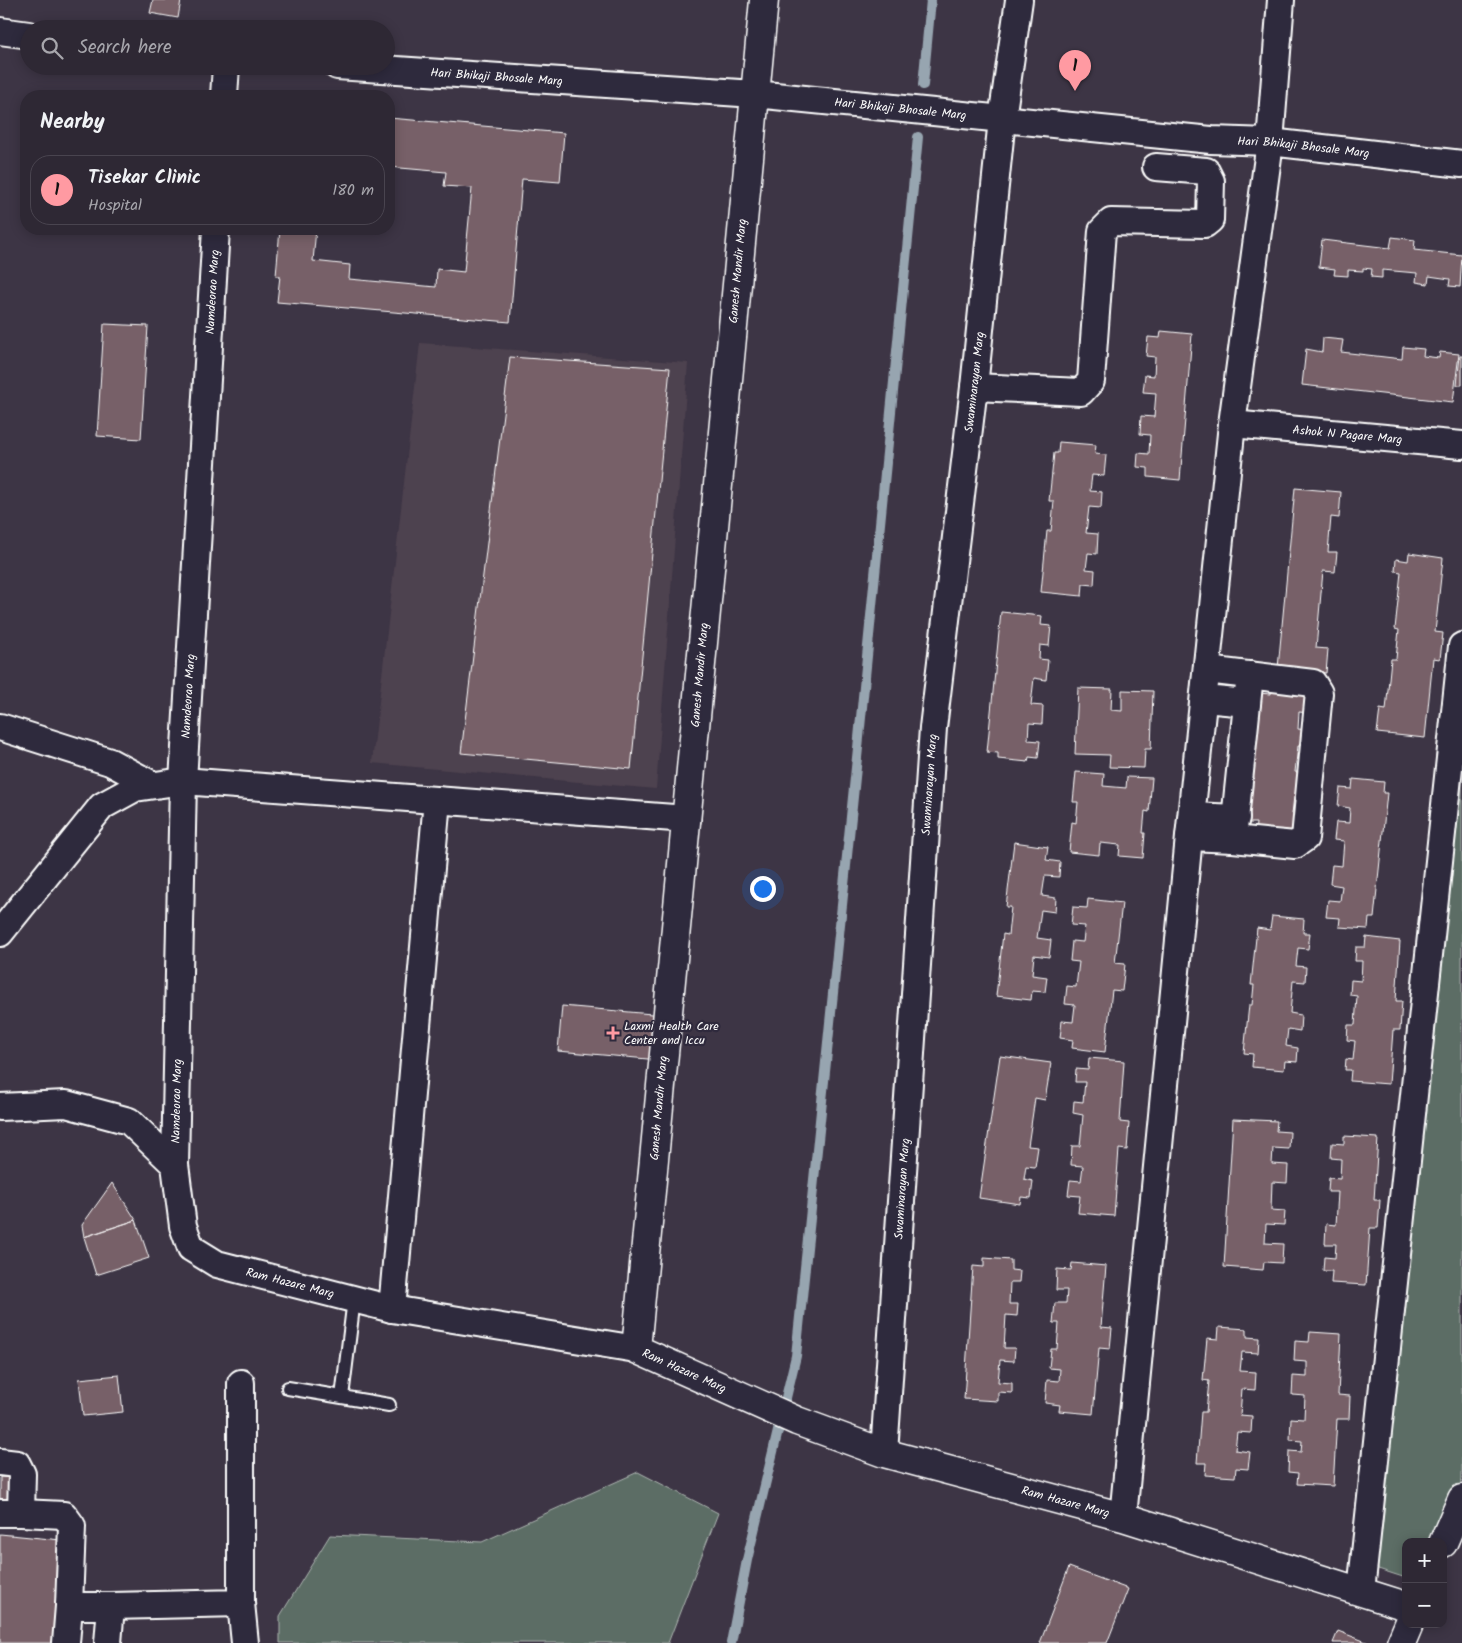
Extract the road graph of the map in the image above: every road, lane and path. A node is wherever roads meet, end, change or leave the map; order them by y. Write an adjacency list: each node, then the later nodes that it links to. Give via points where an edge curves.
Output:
1 (764, 0): 9 (street, Ganesh Mandir Marg)
2 (1019, 0): 10 (street, Swaminarayan Marg)
3 (1281, 0): 12 (street)
4 (0, 31): 5 (street)
5 (20, 34)
6 (395, 70): 9 (street, Hari Bhikaji Bhosale Marg)
7 (225, 75): 8 (street)
8 (224, 90)
9 (755, 94): 10 (street, Hari Bhikaji Bhosale Marg); 30 (street, Ganesh Mandir Marg)
10 (1002, 119): 11 (street, Hari Bhikaji Bhosale Marg); 17 (street, Swaminarayan Marg)
11 (1190, 138): 12 (street, Hari Bhikaji Bhosale Marg); 15 (street)
12 (1270, 142): 13 (street, Hari Bhikaji Bhosale Marg); 18 (street)
13 (1462, 164)
14 (1156, 168): 15 (street)
15 (1188, 170): 17 (street, via 1206,171 1211,181 1210,220 1205,224 1111,222 1102,231 1090,380 1080,392)
16 (216, 235): 27 (street, Namdeorao Marg)
17 (974, 387): 43 (street, Swaminarayan Marg, via 933,728)
18 (1232, 424): 19 (street, Ashok N Pagare Marg); 21 (street)
19 (1462, 445)
20 (1462, 646): 24 (street)
21 (1207, 670): 22 (street); 23 (street)
22 (1250, 675): 25 (street); 32 (street, via 1313,683 1319,693 1305,838 1294,845)
23 (1204, 699): 25 (street); 31 (street)
24 (1460, 702): 50 (street)
25 (1247, 703): 32 (street)
26 (0, 727): 28 (street, via 110,762)
27 (183, 781): 28 (street); 29 (street); 35 (street, Namdeorao Marg)
28 (153, 786): 33 (street, via 135,788 102,806)
29 (437, 800): 30 (street); 37 (street)
30 (686, 819): 38 (street, Ganesh Mandir Marg)
31 (1191, 826): 32 (street); 47 (street)
32 (1234, 829)
33 (0, 933)
34 (0, 1107): 35 (street, via 66,1104 129,1121)
35 (175, 1165): 36 (street, Ram Hazare Marg, via 183,1226 191,1248 217,1264)
36 (354, 1299): 37 (street, Ram Hazare Marg); 41 (lane)
37 (392, 1309): 38 (street, Ram Hazare Marg)
38 (636, 1349): 43 (street, Ram Hazare Marg, via 797,1421)
39 (242, 1384): 51 (street)
40 (288, 1388): 41 (lane)
41 (342, 1397): 42 (lane)
42 (389, 1404)
43 (884, 1453): 47 (street, Ram Hazare Marg)
44 (0, 1462): 46 (street, via 17,1464 22,1474)
45 (1462, 1498): 49 (street)
46 (7, 1516): 48 (street); 53 (street, via 64,1515 72,1526)
47 (1123, 1517): 50 (street, Ram Hazare Marg)
48 (60, 1524)
49 (1445, 1538)
50 (1361, 1591): 52 (street, Ram Hazare Marg)
51 (242, 1603): 54 (street); 58 (street)
52 (1402, 1605)
53 (68, 1606): 54 (street); 56 (street)
54 (111, 1606): 57 (street)
55 (1408, 1628): 59 (street)
56 (66, 1643)
57 (108, 1643)
58 (245, 1643)
59 (1402, 1643)

